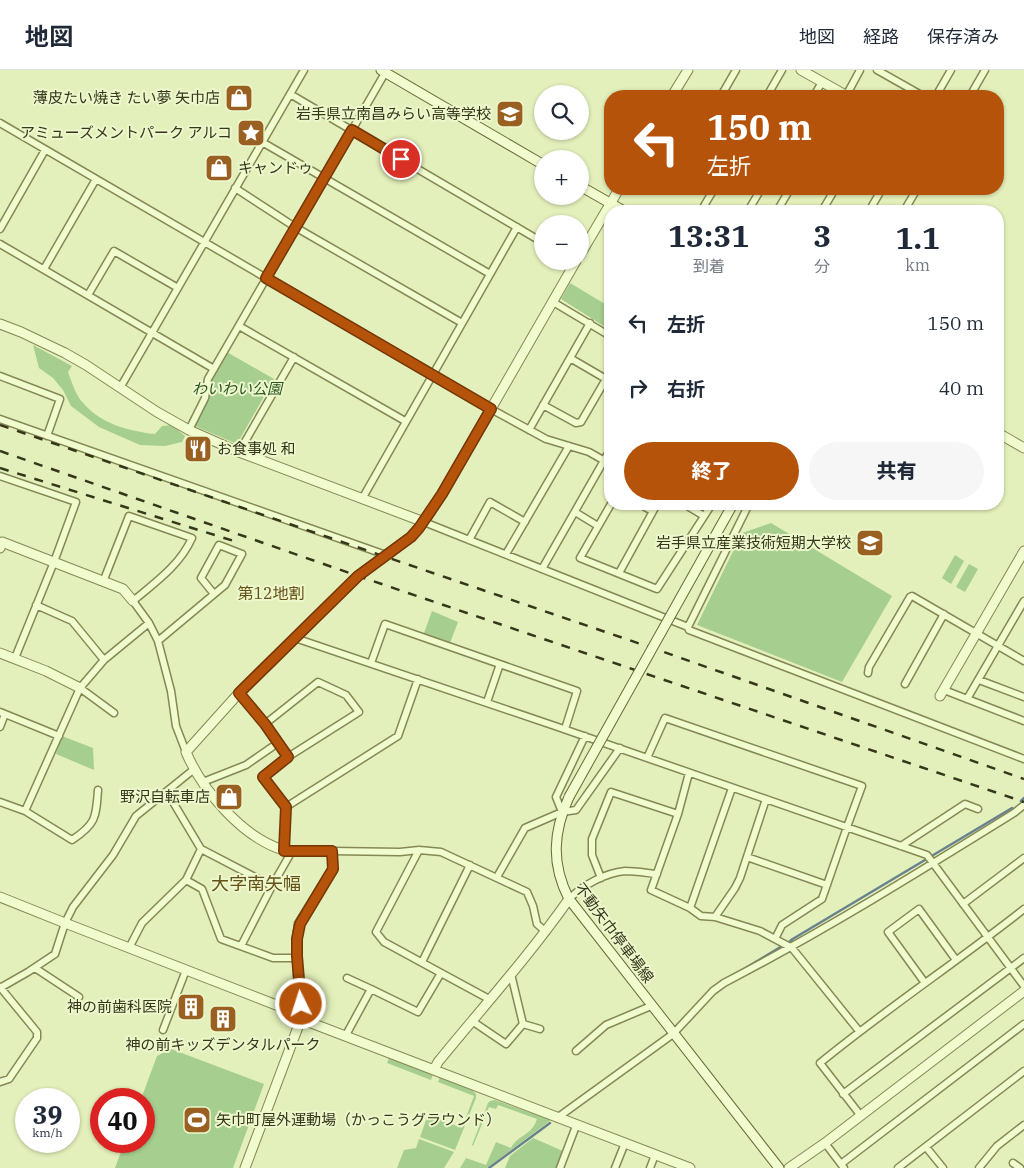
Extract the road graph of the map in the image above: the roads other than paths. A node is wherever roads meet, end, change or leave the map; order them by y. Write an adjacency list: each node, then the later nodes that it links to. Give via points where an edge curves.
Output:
1 (304, 70): 21 (street)
2 (688, 70): 12 (street)
3 (736, 70): 13 (street)
4 (782, 70): 14 (street)
5 (801, 70): 11 (street)
6 (860, 70): 17 (street)
7 (877, 70): 18 (street)
8 (950, 70): 19 (street)
9 (985, 70): 20 (street)
10 (383, 71): 23 (street); 26 (street)
11 (822, 82): 15 (street); 16 (street)
12 (676, 90)
13 (724, 90)
14 (770, 90)
15 (817, 90)
16 (836, 90)
17 (849, 90)
18 (912, 90)
19 (939, 90)
20 (973, 90)
21 (290, 94): 23 (street); 24 (street)
22 (1, 126): 25 (street)
23 (352, 130): 27 (street); 36 (street)
24 (262, 142): 27 (street); 29 (street)
25 (45, 150): 28 (street); 37 (street)
26 (534, 159)
27 (324, 178): 35 (street); 44 (street)
28 (96, 179): 40 (street); 42 (street)
29 (235, 188): 35 (street); 40 (street)
30 (589, 191): 32 (street)
31 (615, 195): 32 (street)
32 (610, 203): 33 (street)
33 (614, 205)
34 (604, 213): 39 (street)
35 (295, 226): 45 (street); 49 (street)
36 (517, 227): 38 (street); 44 (street)
37 (0, 229)
38 (534, 237)
39 (589, 239)
40 (204, 242): 45 (street); 46 (street)
41 (0, 244): 42 (street)
42 (44, 269): 47 (street)
43 (571, 270): 48 (street)
44 (490, 274): 49 (street)
45 (266, 278): 52 (street); 58 (street)
46 (178, 288): 47 (street, via 114,251); 53 (street)
47 (88, 295): 53 (street)
48 (553, 302): 50 (street); 64 (street)
49 (462, 323): 58 (street)
50 (590, 323): 54 (street); 56 (street)
51 (0, 324): 62 (street, via 65,353)
52 (239, 326): 55 (street); 57 (street)
53 (152, 332): 57 (street); 62 (street)
54 (604, 332)
55 (294, 357): 66 (street); 73 (street)
56 (570, 358): 60 (street); 63 (street)
57 (214, 369): 67 (street, via 208,379 205,398)
58 (432, 374): 64 (street); 66 (street)
59 (0, 376): 69 (street, via 60,399)
60 (604, 378)
61 (604, 383): 63 (street, via 581,422 576,423)
62 (120, 388): 67 (street)
63 (543, 405): 68 (street)
64 (491, 409): 68 (street); 86 (street)
65 (0, 419): 69 (street)
66 (405, 421): 77 (street)
67 (189, 430): 73 (street)
68 (529, 430): 71 (street, via 554,443)
69 (47, 436): 92 (street)
70 (1004, 436): 72 (street)
71 (569, 446): 74 (street); 87 (street)
72 (1024, 448)
73 (239, 452): 77 (street)
74 (604, 460)
75 (604, 467): 84 (street)
76 (0, 476): 94 (street, via 76,502)
77 (362, 499): 86 (street)
78 (607, 510): 88 (street)
79 (694, 510): 85 (street)
80 (708, 510): 85 (street)
81 (730, 510): 152 (street, 不動矢巾停車場線, bridge)
82 (747, 510): 105 (street)
83 (652, 511): 96 (street)
84 (574, 512): 88 (street); 95 (street)
85 (704, 516): 96 (street, via 658,589)
86 (424, 522): 89 (street); 92 (street, via 411,537)
87 (525, 522): 89 (street, via 490,502); 93 (street)
88 (598, 526): 96 (street, via 580,558)
89 (469, 540): 93 (street)
90 (1, 544): 94 (street)
91 (1024, 551): 106 (street)
92 (386, 554): 107 (street, via 358,576)
93 (506, 554): 95 (street)
94 (54, 562): 97 (street); 101 (street)
95 (542, 569): 105 (street)
96 (619, 573)
97 (103, 582): 99 (street, via 123,589); 99 (street, via 130,516 192,538 186,552 165,575)
98 (214, 594): 98 (street, via 225,585 242,554 220,545 201,578); 108 (street)
99 (133, 601): 104 (street)
100 (1024, 601): 102 (street)
101 (36, 605): 111 (street); 112 (street, via 72,621)
102 (1022, 610): 109 (street)
103 (944, 614): 106 (street); 116 (street, via 910,597); 119 (street)
104 (149, 623): 108 (street); 112 (street)
105 (688, 628): 139 (street)
106 (976, 633): 109 (street); 122 (street)
107 (295, 638): 114 (street); 121 (street)
108 (158, 641): 136 (street, via 172,691 176,726)
109 (998, 646): 113 (street); 118 (street)
110 (0, 653): 111 (street)
111 (15, 658): 120 (street)
112 (104, 660): 120 (street)
113 (1024, 661)
114 (371, 663): 115 (street, via 385,624); 117 (street)
115 (500, 664): 125 (street); 131 (street, via 577,691)
116 (868, 673)
117 (418, 679): 125 (street); 149 (street, via 398,736)
118 (979, 680): 123 (street); 124 (street)
119 (905, 684)
120 (80, 688): 127 (street); 132 (street)
121 (239, 693): 129 (street); 136 (street)
122 (942, 693): 124 (street)
123 (1024, 697)
124 (967, 699): 128 (street)
125 (487, 702): 131 (street)
126 (3, 713): 130 (street); 132 (street)
127 (114, 713)
128 (1024, 721)
129 (265, 724): 137 (street); 137 (street, via 318,682 346,695 359,712)
130 (0, 727)
131 (565, 729): 133 (street)
132 (59, 736): 151 (street)
133 (585, 736): 135 (street); 152 (street, via 556,797)
134 (272, 747): 142 (street, via 246,764)
135 (620, 748): 138 (street); 152 (street, via 576,810)
136 (186, 752): 140 (street)
137 (288, 757): 149 (street, via 263,777)
138 (647, 758): 141 (street); 154 (street, via 666,718 862,786)
139 (1024, 759)
140 (193, 770): 142 (street); 145 (street)
141 (689, 773): 143 (street); 153 (street)
142 (203, 782): 158 (street, via 232,818 254,836)
143 (732, 788): 146 (street); 173 (street)
144 (98, 790): 151 (street, via 95,817 87,830 72,840)
145 (167, 792): 156 (street); 176 (street, via 136,816 113,855 73,907)
146 (766, 799): 154 (street); 160 (street)
147 (0, 802): 151 (street)
148 (1024, 805): 162 (street)
149 (286, 807): 158 (street)
150 (978, 809): 155 (street, via 965,804)
151 (25, 811)
152 (562, 812): 165 (street, via 525,828); 171 (street, 不動矢巾停車場線, via 556,867)
153 (678, 814): 164 (street); 166 (street, via 611,792 592,839 592,855)
154 (847, 827): 155 (street); 168 (street)
155 (901, 846): 162 (street)
156 (201, 849): 167 (street); 169 (street)
157 (419, 850): 159 (street); 163 (street, via 441,852); 186 (street, via 376,932 384,942)
158 (288, 851): 159 (street); 169 (street)
159 (332, 851): 183 (street, via 333,869 300,924)
160 (747, 858): 168 (street); 175 (street, via 735,888)
161 (1024, 858): 172 (street)
162 (931, 859): 172 (street); 180 (street)
163 (470, 865): 165 (street); 186 (street)
164 (657, 874): 166 (street, via 625,871); 173 (street, via 652,890)
165 (497, 877): 177 (street, via 527,892 537,924)
166 (602, 878): 171 (street)
167 (186, 880): 181 (street, via 202,889 221,939); 182 (street, via 142,923)
168 (827, 885): 179 (street, via 822,899 782,925)
169 (272, 886): 181 (street)
170 (0, 897): 176 (street)
171 (569, 899): 177 (street); 200 (street, 不動矢巾停車場線)
172 (963, 904): 178 (street)
173 (690, 908): 175 (street, via 701,916)
174 (1024, 909): 178 (street)
175 (715, 917): 179 (street)
176 (65, 924): 182 (street); 187 (street, via 55,954)
177 (546, 932): 191 (street)
178 (988, 937): 185 (street); 188 (street)
179 (775, 939): 180 (street)
180 (787, 945): 207 (street); 208 (street, via 713,991)
181 (241, 946): 183 (street, via 273,958)
182 (130, 948): 189 (street)
183 (297, 958): 201 (street)
184 (1024, 958): 188 (street)
185 (956, 960): 193 (street); 193 (street, via 919,909 888,932)
186 (422, 962): 190 (street)
187 (35, 968): 195 (street); 198 (street)
188 (1010, 969): 194 (street); 214 (street)
189 (186, 970): 201 (street, via 284,1008); 206 (street)
190 (441, 973): 196 (street, via 418,1012); 199 (street)
191 (511, 974): 199 (street); 203 (street)
192 (347, 978): 196 (street)
193 (925, 983): 207 (street)
194 (1024, 986)
195 (0, 988): 213 (street, via 37,1032 37,1038 9,1080)
196 (371, 989): 209 (street)
197 (1024, 991): 215 (street)
198 (79, 997)
199 (489, 999): 202 (street)
200 (651, 1006): 208 (street, 不動矢巾停車場線); 210 (street, via 606,1025)
201 (301, 1019): 209 (street); 225 (street)
202 (472, 1021): 203 (street, via 506,1044); 211 (street)
203 (524, 1024): 205 (street)
204 (1024, 1024): 224 (street)
205 (540, 1029)
206 (163, 1030)
207 (859, 1031): 214 (street, via 820,1062)
208 (673, 1034): 216 (street); 230 (street, 不動矢巾停車場線)
209 (346, 1035): 211 (street)
210 (576, 1051)
211 (434, 1070): 216 (street)
212 (1024, 1071): 221 (street)
213 (0, 1082)
214 (843, 1094): 215 (street)
215 (861, 1116): 220 (street)
216 (557, 1118): 218 (street)
217 (1024, 1125): 234 (street, via 998,1146)
218 (576, 1126): 219 (street); 226 (street)
219 (625, 1143): 222 (street); 227 (street)
220 (825, 1143): 224 (street); 231 (street)
221 (926, 1147): 232 (street); 233 (street)
222 (655, 1155): 228 (street); 229 (street)
223 (1013, 1163): 235 (street)
224 (842, 1166)
225 (245, 1168)
226 (560, 1168)
227 (615, 1168)
228 (650, 1168)
229 (690, 1168)
230 (779, 1168)
231 (789, 1168)
232 (898, 1168)
233 (943, 1168)
234 (979, 1168)
235 (1020, 1168)

